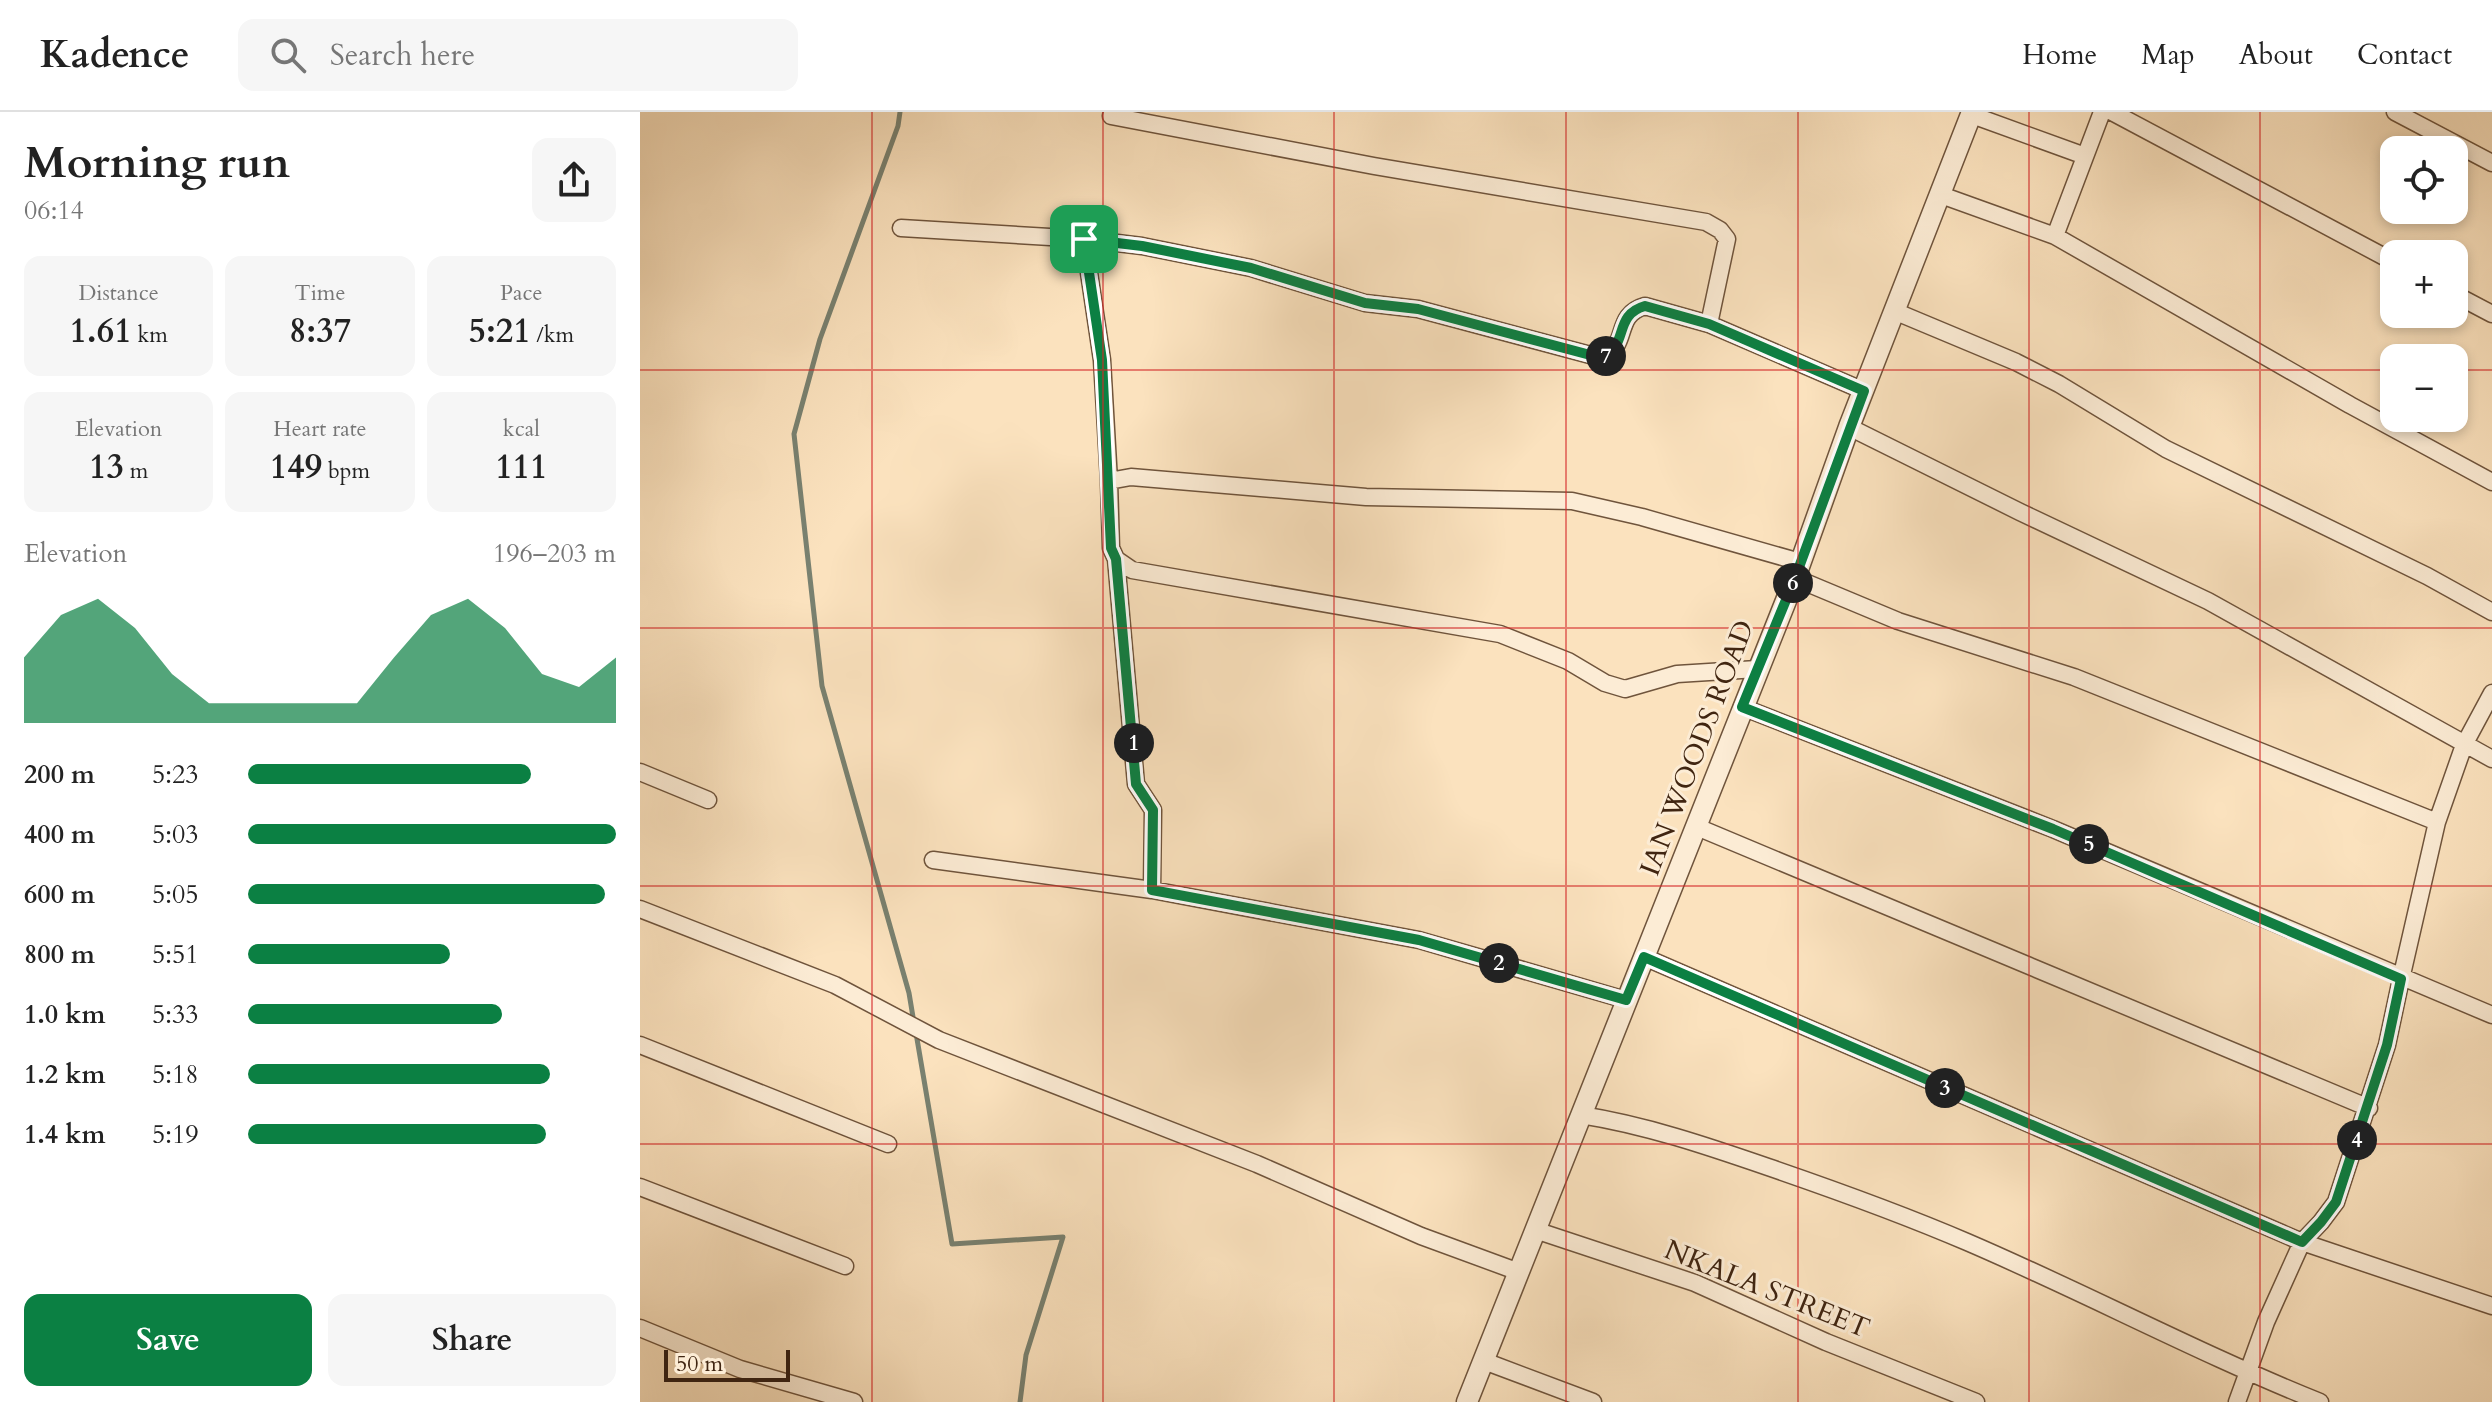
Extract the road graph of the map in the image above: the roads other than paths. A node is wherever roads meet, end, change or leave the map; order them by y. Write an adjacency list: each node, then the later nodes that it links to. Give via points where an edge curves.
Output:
1 (2102, 112): 6 (street)
2 (2112, 112): 12 (street)
3 (2395, 112): 7 (street)
4 (1972, 113): 6 (street); 8 (street, IAN WOODS ROAD)
5 (1111, 116): 16 (street, via 1706,222 1727,239)
6 (2085, 156): 10 (street)
7 (2492, 163)
8 (1941, 195): 10 (street); 14 (street, IAN WOODS ROAD)
9 (901, 228): 11 (street)
10 (2055, 236): 20 (street)
11 (1084, 239): 16 (street, via 1251,268 1365,303 1418,309 1594,356 1603,357 1616,348 1634,309 1645,306); 19 (street, via 1102,360)
12 (2380, 255)
13 (2468, 301): 15 (street)
14 (1894, 311): 17 (street, IAN WOODS ROAD); 23 (street, via 2016,362 2166,449)
15 (2492, 314)
16 (1709, 324): 17 (street)
17 (1864, 391): 18 (street, IAN WOODS ROAD)
18 (1849, 427): 22 (street, IAN WOODS ROAD); 27 (street, via 2208,601)
19 (1109, 481): 21 (street); 22 (street, via 1131,477 1366,497 1572,501 1642,517)
20 (2492, 482)
21 (1116, 559): 24 (street, via 1132,570 1500,634 1625,689 1677,674); 34 (street, via 1136,784 1153,810)
22 (1798, 570): 24 (street, IAN WOODS ROAD); 31 (street, via 1898,621 2115,692)
23 (2492, 612)
24 (1757, 669): 26 (street, IAN WOODS ROAD)
25 (2492, 693): 27 (street)
26 (1742, 707): 32 (street, IAN WOODS ROAD); 37 (street, via 2053,829)
27 (2464, 745): 28 (street); 31 (street)
28 (2492, 759)
29 (640, 772): 30 (street)
30 (708, 800)
31 (2437, 822): 37 (street)
32 (1697, 827): 36 (street, IAN WOODS ROAD); 41 (street)
33 (933, 860): 34 (street)
34 (1152, 890): 38 (street, via 1419,940)
35 (640, 909): 48 (street, via 835,985 939,1040)
36 (1644, 957): 38 (street, IAN WOODS ROAD); 46 (street)
37 (2401, 979): 39 (street); 41 (street)
38 (1626, 1000): 42 (street, IAN WOODS ROAD)
39 (2492, 1015)
40 (640, 1045): 43 (street)
41 (2369, 1108): 46 (street, via 2336,1202)
42 (1581, 1115): 45 (street, IAN WOODS ROAD); 52 (street, via 1657,1131 1825,1186 1966,1241)
43 (888, 1144)
44 (640, 1187): 47 (street)
45 (1535, 1230): 48 (street, IAN WOODS ROAD); 56 (street, NKALA STREET, via 1695,1283)
46 (2302, 1242): 49 (street); 52 (street)
47 (845, 1266)
48 (1519, 1272): 51 (street, IAN WOODS ROAD)
49 (2492, 1306)
50 (640, 1328): 53 (street, via 740,1369)
51 (1484, 1361): 54 (street, IAN WOODS ROAD); 55 (street)
52 (2246, 1372): 57 (street); 58 (street)
53 (854, 1402)
54 (1467, 1402)
55 (1593, 1402)
56 (1976, 1402)
57 (2237, 1402)
58 (2320, 1402)

